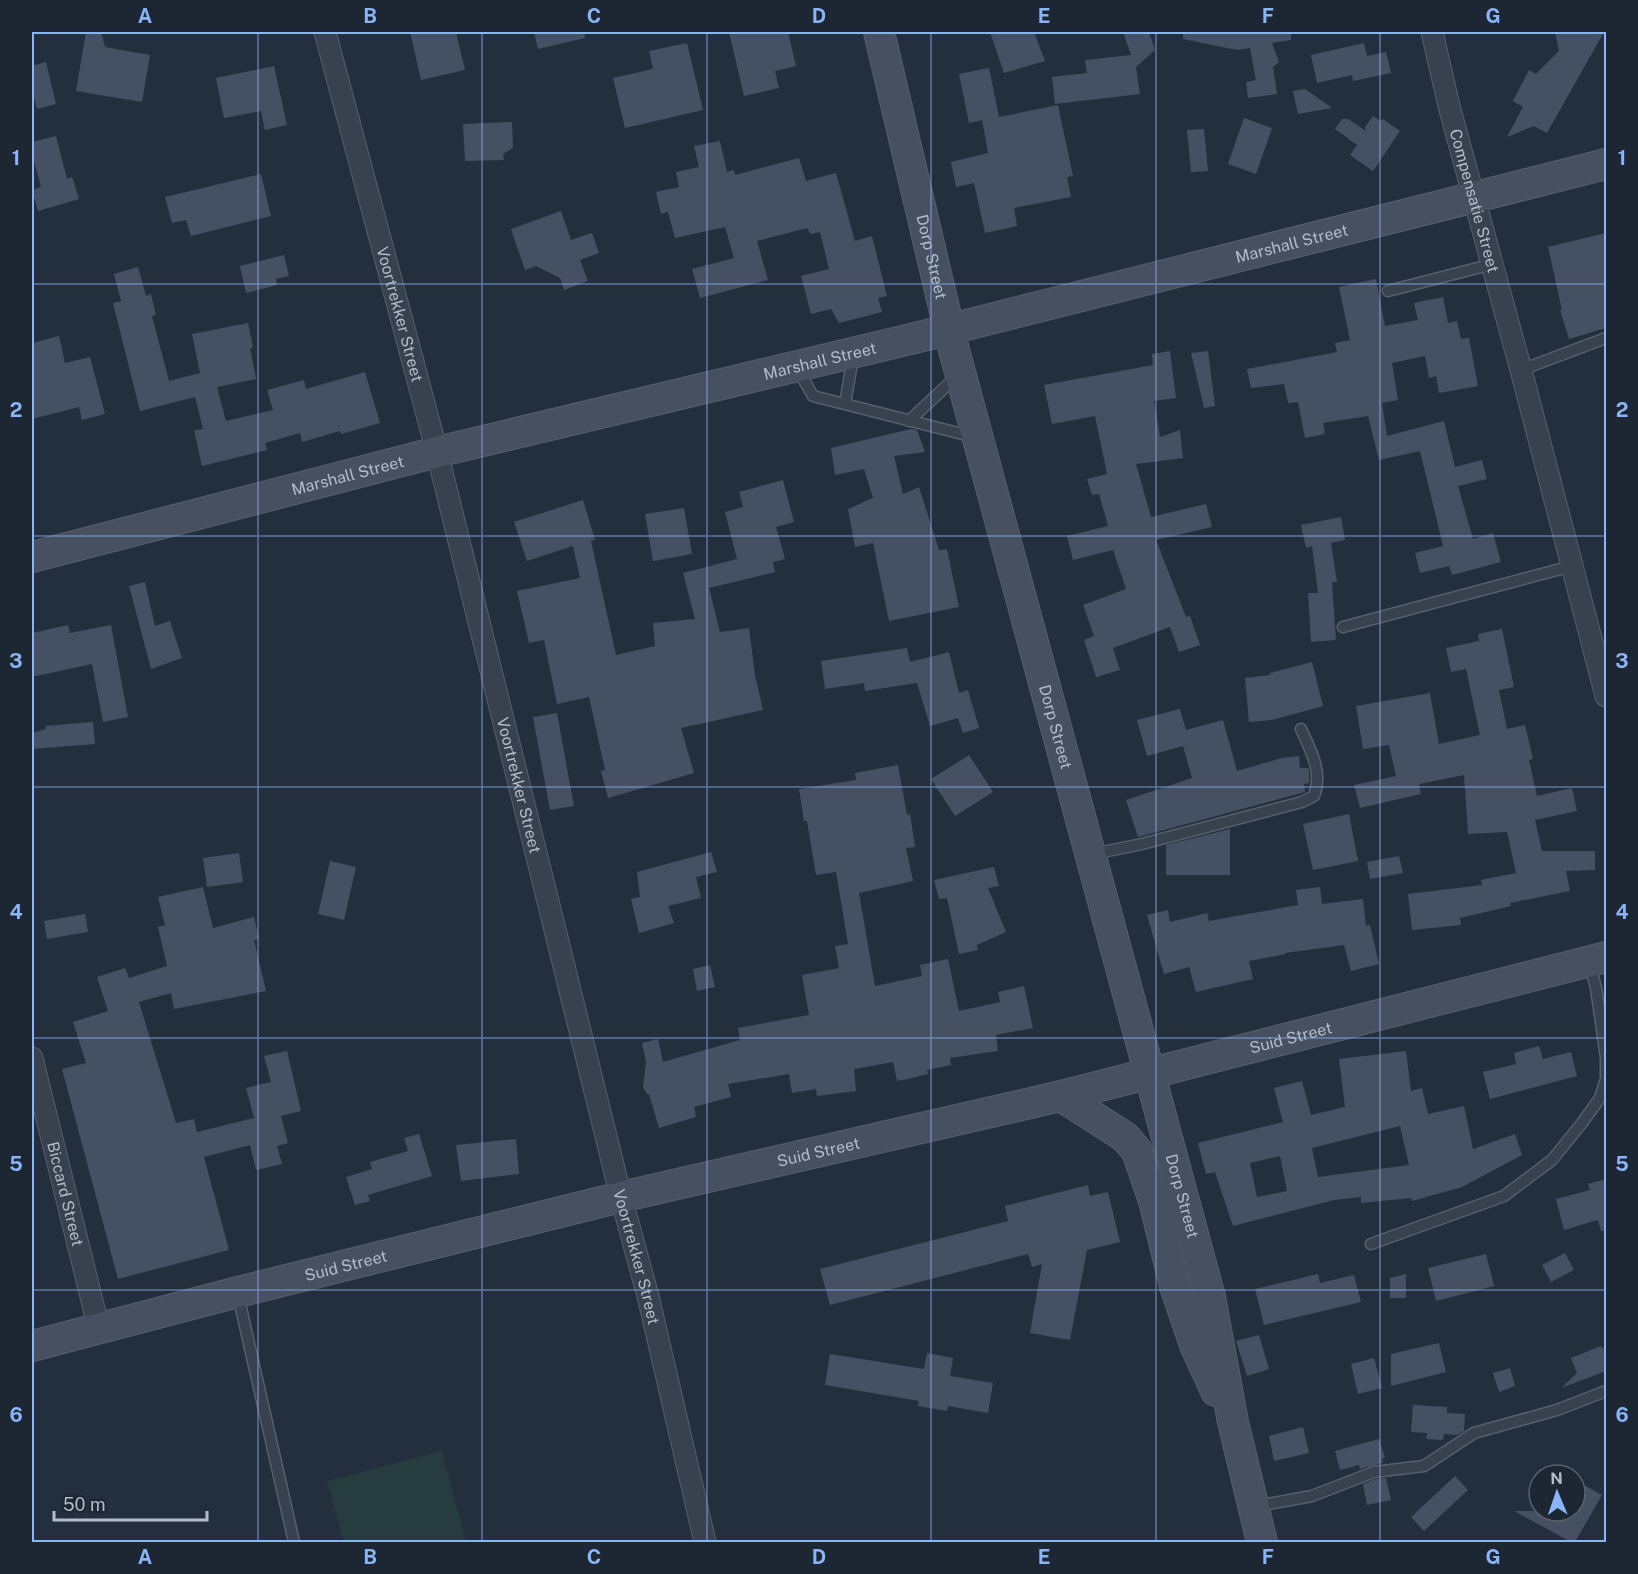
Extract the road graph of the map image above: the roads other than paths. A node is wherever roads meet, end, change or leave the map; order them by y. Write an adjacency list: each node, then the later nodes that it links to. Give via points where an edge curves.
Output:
1 (325, 32): 17 (street, Voortrekker Street)
2 (879, 32): 8 (street, Dorp Street)
3 (1432, 32): 5 (street, Compensatie Street)
4 (1606, 164): 5 (street, Marshall Street)
5 (1474, 198): 6 (street, Compensatie Street); 8 (street, Marshall Street)
6 (1492, 264): 7 (lane); 12 (street, Compensatie Street)
7 (1388, 291)
8 (948, 330): 10 (street, Marshall Street); 13 (street, Dorp Street)
9 (1606, 338): 12 (lane)
10 (854, 353): 11 (street, Marshall Street); 14 (lane)
11 (796, 366): 14 (lane, via 813,396); 17 (street, Marshall Street)
12 (1521, 370): 19 (street, Compensatie Street)
13 (960, 373): 15 (lane); 16 (street, Dorp Street)
14 (845, 404): 15 (lane)
15 (909, 421): 16 (lane)
16 (978, 438): 24 (street, Dorp Street)
17 (437, 452): 18 (street, Marshall Street); 29 (street, Voortrekker Street)
18 (32, 557)
19 (1572, 566): 20 (lane); 21 (street, Compensatie Street)
20 (1343, 627)
21 (1604, 675): 22 (street, Compensatie Street)
22 (1606, 696)
23 (1301, 729): 24 (lane, via 1319,783 1314,796)
24 (1090, 855): 27 (street, Dorp Street)
25 (1598, 959): 27 (street, Suid Street); 30 (lane, via 1596,988 1606,1079 1600,1098 1582,1123 1552,1160 1504,1196)
26 (32, 1058): 32 (street, Biccard Street)
27 (1149, 1072): 28 (street, Suid Street); 35 (street, Dorp Street, via 1210,1297)
28 (1061, 1096): 29 (street, Suid Street); 35 (street, Dorp Street, via 1125,1137 1137,1151 1195,1345)
29 (621, 1197): 31 (street, Suid Street); 38 (street, Voortrekker Street)
30 (1371, 1244)
31 (238, 1292): 32 (street, Suid Street); 37 (lane)
32 (99, 1329): 33 (street, Suid Street)
33 (32, 1346)
34 (1606, 1390): 36 (lane, via 1557,1410 1474,1433 1425,1467 1374,1472 1312,1496)
35 (1233, 1422): 36 (street, Dorp Street)
36 (1253, 1507): 39 (street, Dorp Street)
37 (294, 1542)
38 (705, 1542)
39 (1262, 1542)

